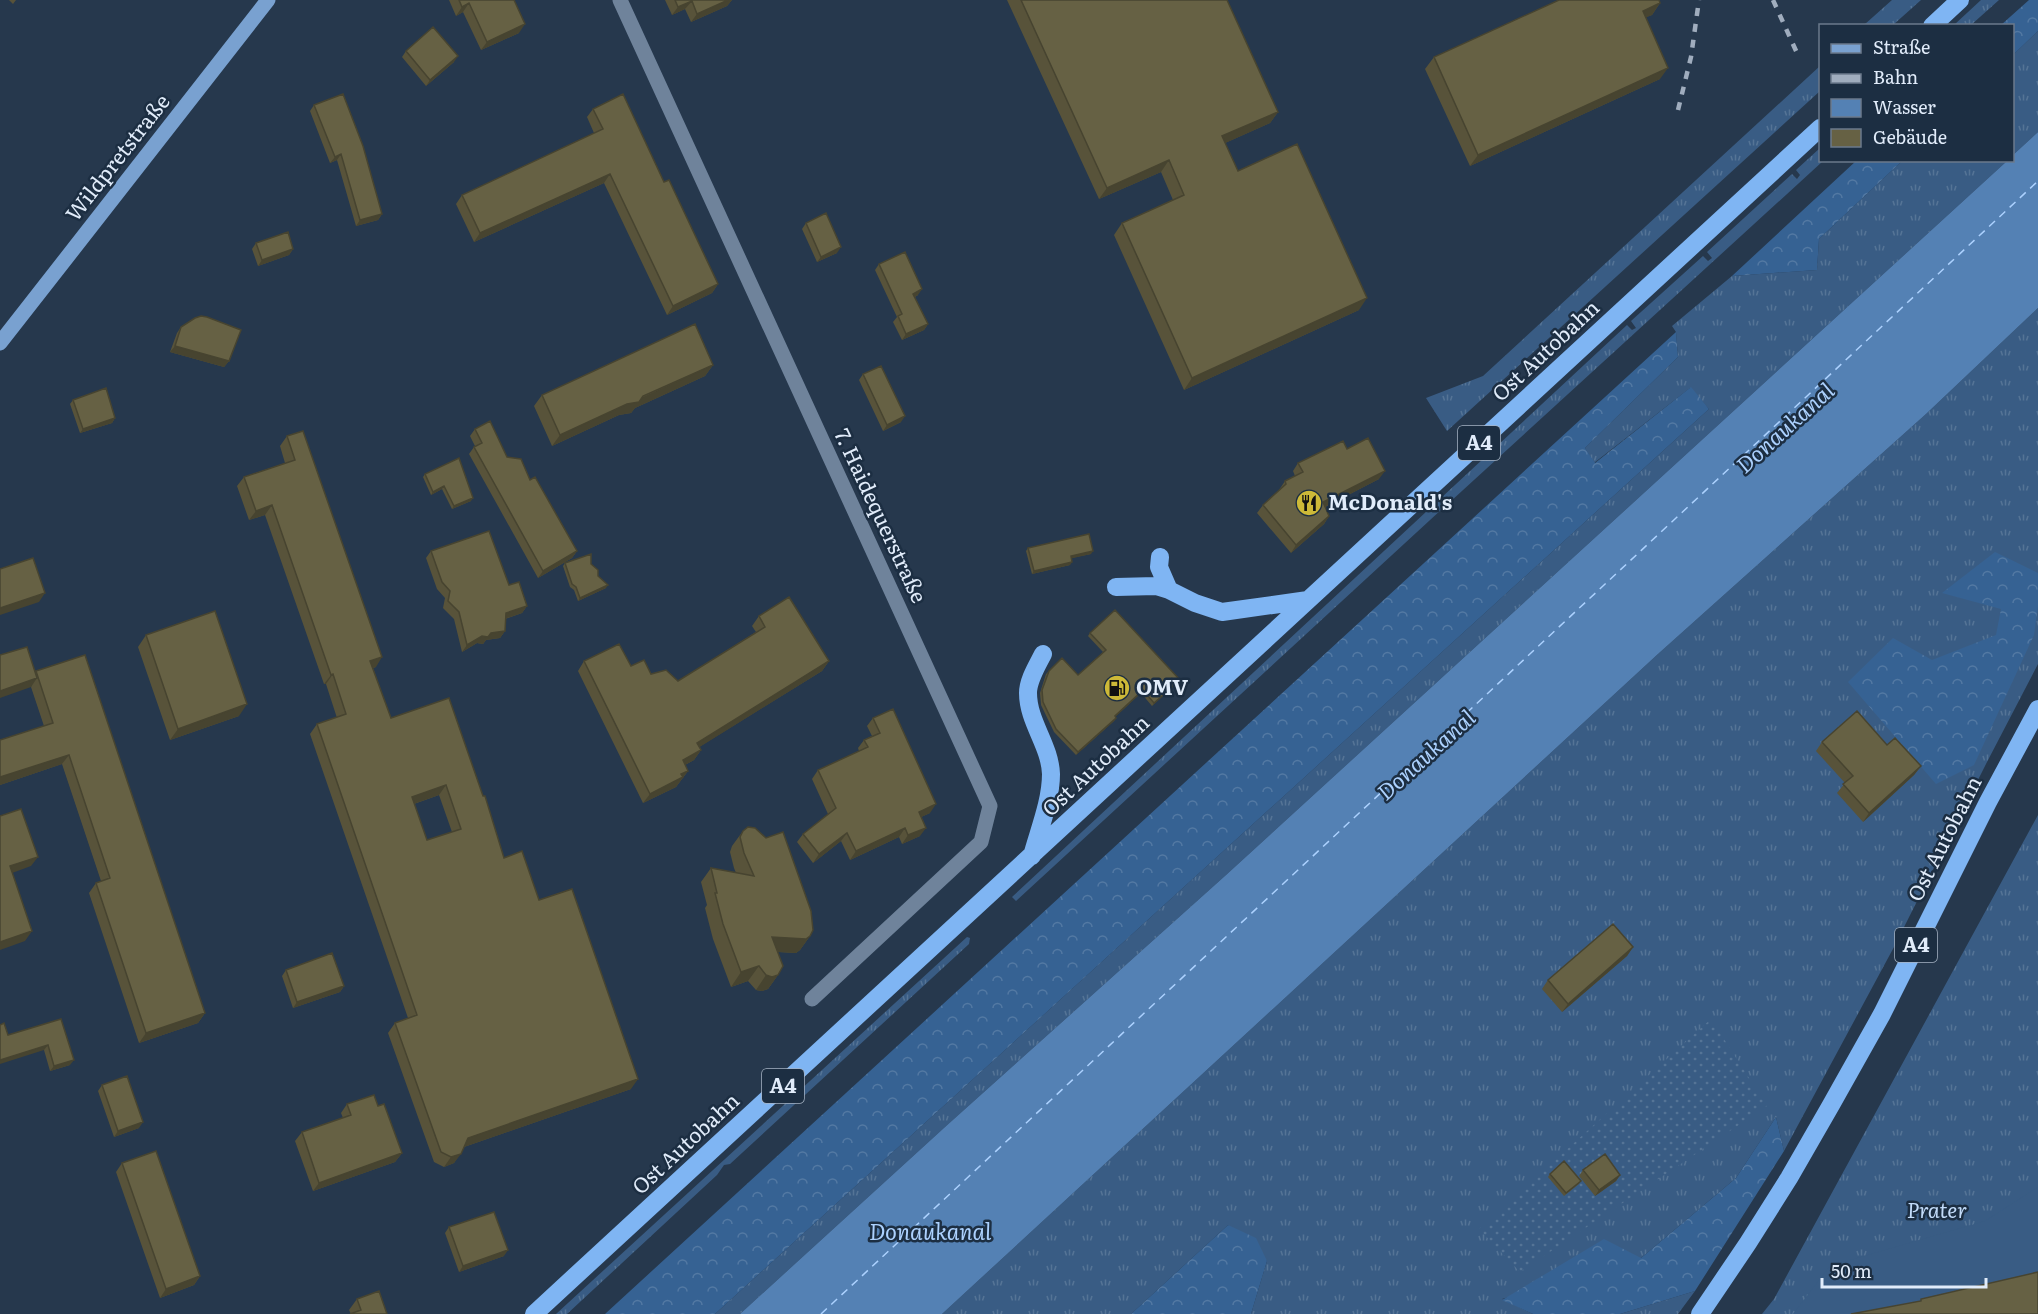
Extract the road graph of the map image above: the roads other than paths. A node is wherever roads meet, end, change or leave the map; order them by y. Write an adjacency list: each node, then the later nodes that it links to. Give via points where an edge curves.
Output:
1 (268, 0): 6 (main road, Wildpretstraße)
2 (620, 0): 14 (street, 7. Haidequerstraße, via 990,806 981,842)
3 (1960, 0): 4 (highway)
4 (1934, 24)
5 (1819, 130): 10 (highway, Ost Autobahn / A4)
6 (0, 343)
7 (1160, 557): 9 (highway, via 1159,567)
8 (1116, 587): 9 (highway, via 1156,586)
9 (1169, 590): 10 (highway, via 1222,612)
10 (1308, 600): 13 (highway, Ost Autobahn / A4)
11 (1043, 654): 13 (highway, via 1028,692 1051,773 1049,795)
12 (2038, 709): 16 (highway, Ost Autobahn / A4, via 1882,1014 1789,1178)
13 (1031, 857): 15 (highway, Ost Autobahn / A4)
14 (812, 999)
15 (534, 1314)
16 (1700, 1314)

